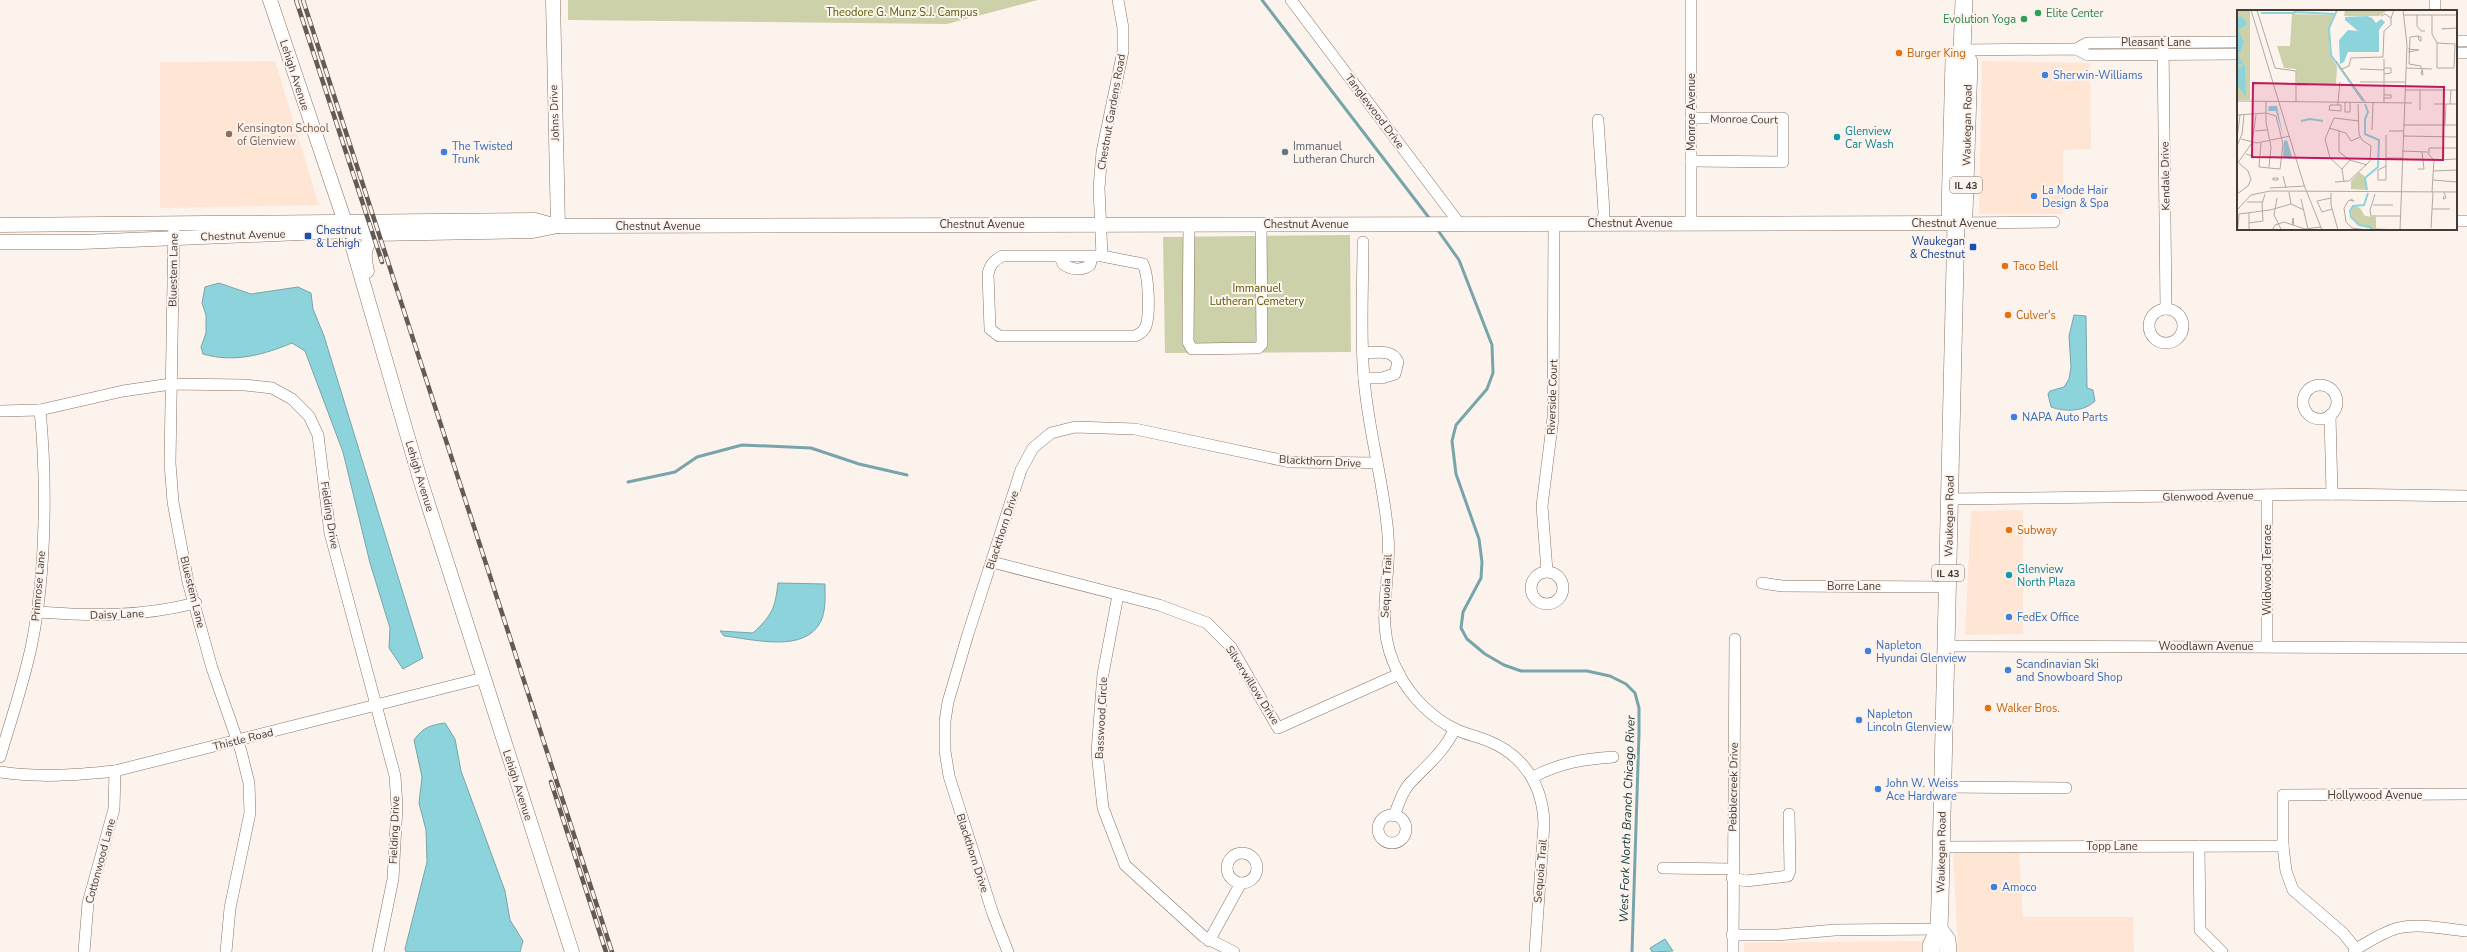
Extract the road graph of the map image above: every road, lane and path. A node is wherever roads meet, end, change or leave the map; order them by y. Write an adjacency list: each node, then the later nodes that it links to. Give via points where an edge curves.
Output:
1 (270, 0): 27 (street, Lehigh Avenue)
2 (553, 0): 28 (street, Johns Drive)
3 (1118, 0): 23 (street, Chestnut Gardens Road, via 1123,28 1123,52 1102,152)
4 (1291, 0): 18 (street, Tanglewood Drive)
5 (1691, 0): 13 (street, Monroe Avenue)
6 (1964, 0): 10 (main road, Waukegan Road / IL 43)
7 (2163, 42): 8 (street, Pleasant Lane); 9 (street, Pleasant Lane, via 2087,43); 11 (street, Kendale Drive)
8 (2237, 42)
9 (2076, 49): 10 (street, Pleasant Lane); 11 (street, Pleasant Lane, via 2088,54)
10 (1962, 50): 22 (main road, Waukegan Road / IL 43, via 1969,62 1966,188 1964,214)
11 (2163, 54): 12 (street, Pleasant Lane); 34 (street, Kendale Drive)
12 (2237, 54)
13 (1691, 118): 15 (street, Monroe Avenue); 15 (street, Monroe Court, via 1783,118 1783,162)
14 (1598, 120): 20 (street)
15 (1691, 161): 21 (street, Monroe Avenue)
16 (2054, 222): 22 (street, Chestnut Avenue)
17 (174, 223): 26 (street, Chestnut Avenue); 27 (street, Chestnut Avenue); 30 (street, Bluestem Lane)
18 (1452, 223): 19 (street, Chestnut Avenue); 25 (street, Chestnut Avenue)
19 (1554, 223): 20 (street, Chestnut Avenue); 48 (street, Riverside Court, via 1553,418 1542,506)
20 (1603, 223): 21 (street, Chestnut Avenue)
21 (1691, 223): 22 (street, Chestnut Avenue)
22 (1956, 223): 46 (main road, Waukegan Road / IL 43)
23 (1100, 224): 24 (street, Chestnut Avenue); 28 (street, Chestnut Avenue); 33 (street, Chestnut Gardens Road)
24 (1189, 224): 25 (street, Chestnut Avenue); 25 (street, via 1188,342 1192,349 1258,348 1262,344)
25 (1261, 224)
26 (0, 225)
27 (346, 226): 28 (street, Chestnut Avenue, via 535,220); 29 (street, Chestnut Avenue); 30 (street, Chestnut Avenue); 41 (street, Lehigh Avenue)
28 (558, 226): 29 (street, Chestnut Avenue, via 533,231)
29 (372, 234): 41 (street, via 365,246 364,259 407,407)
30 (172, 237): 31 (street, Chestnut Avenue, via 82,242); 37 (street, Bluestem Lane)
31 (0, 242)
32 (1363, 242): 35 (street, Sequoia Trail)
33 (1097, 257): 33 (street, via 1002,256 994,261 988,274 989,324 995,335 1038,338 1135,336 1141,333 1146,325 1147,272 1144,264)
34 (2166, 309)
35 (1363, 353): 36 (street, Sequoia Trail); 36 (street, via 1387,352 1398,362 1394,374 1382,378)
36 (1364, 378): 42 (street, Sequoia Trail)
37 (171, 384): 39 (street, Fielding Drive, via 123,391); 52 (street, Bluestem Lane, via 170,463 173,502 188,582); 60 (street, Fielding Drive, via 272,388 292,399 309,416 318,435 330,534)
38 (0, 410): 39 (street, Fielding Drive)
39 (40, 410): 53 (street, Primrose Lane, via 43,484)
40 (2330, 415): 43 (street)
41 (406, 432): 59 (street, Lehigh Avenue)
42 (1377, 463): 47 (street, Blackthorn Drive, via 1290,462 1142,431 1075,427 1051,434 1033,448 1021,470); 58 (street, Sequoia Trail, via 1388,535 1385,629)
43 (2332, 494): 44 (street, Glenwood Avenue); 45 (street, Glenwood Avenue)
44 (2267, 495): 46 (street, Glenwood Avenue); 56 (street, Wildwood Terrace)
45 (2467, 496)
46 (1949, 500): 50 (main road, Waukegan Road / IL 43)
47 (992, 562): 51 (street, Silverwillow Drive); 88 (street, Blackthorn Drive, via 948,702 945,751 949,776 970,845)
48 (1547, 571)
49 (1762, 583): 50 (street, Borre Lane, via 1782,586)
50 (1947, 587): 55 (main road, Waukegan Road / IL 43)
51 (1118, 595): 58 (street, Silverwillow Drive, via 1159,605 1207,623 1231,647 1278,728); 82 (street, Basswood Circle, via 1103,674 1098,744 1103,808 1126,865)
52 (196, 603): 53 (street, Daisy Lane, via 160,612 128,616); 62 (street, Bluestem Lane, via 212,668)
53 (37, 612): 63 (street, Primrose Lane, via 32,644)
54 (1735, 640): 77 (street, Pebblecreek Drive)
55 (1946, 646): 56 (street, Woodlawn Avenue); 68 (main road, Waukegan Road / IL 43)
56 (2267, 646): 57 (street, Woodlawn Avenue)
57 (2467, 648)
58 (1399, 674): 61 (street, Sequoia Trail, via 1426,710)
59 (483, 678): 60 (street, Thistle Road); 87 (street, Lehigh Avenue)
60 (376, 704): 62 (street, Thistle Road); 86 (street, Fielding Drive, via 395,776 396,806 393,879)
61 (1455, 729): 67 (street, Sequoia Trail, via 1488,740 1507,751 1523,764); 72 (street, via 1444,749 1412,780 1401,796)
62 (238, 740): 65 (street, Thistle Road); 85 (street, Bluestem Lane, via 249,784 250,813 230,908)
63 (0, 757)
64 (1613, 758): 67 (street, via 1581,759 1556,765)
65 (115, 771): 66 (street, Thistle Road, via 68,776 25,776); 84 (street, Cottonwood Lane, via 114,809 88,903)
66 (0, 772)
67 (1533, 777): 90 (street, Sequoia Trail, via 1543,808 1544,824)
68 (1942, 787): 69 (street); 75 (main road, Waukegan Road / IL 43)
69 (2066, 788)
70 (2467, 794): 74 (street, Hollywood Avenue, via 2283,795)
71 (1789, 814): 77 (street, via 1788,876 1746,881)
72 (1394, 816)
73 (2199, 846): 74 (street, Topp Lane); 75 (street, Topp Lane); 94 (street, via 2200,930)
74 (2283, 846): 83 (street, via 2286,871 2293,890 2343,933)
75 (1941, 847): 79 (main road, Waukegan Road / IL 43)
76 (1663, 868): 77 (street)
77 (1732, 874): 81 (street, Pebblecreek Drive)
78 (1241, 883): 82 (street)
79 (1939, 929): 81 (street, via 1835,930 1777,935); 92 (main road, Waukegan Road / IL 43); 93 (main road, Waukegan Road / IL 43, via 1947,940)
80 (2467, 931): 83 (street, via 2421,926 2399,928 2380,934)
81 (1732, 935): 91 (street, Pebblecreek Drive)
82 (1209, 941): 89 (street, Basswood Circle)
83 (2355, 950)
84 (84, 952)
85 (226, 952)
86 (378, 952)
87 (572, 952)
88 (1008, 952)
89 (1234, 952)
90 (1535, 952)
91 (1733, 952)
92 (1931, 952)
93 (1948, 952)
94 (2222, 952)

